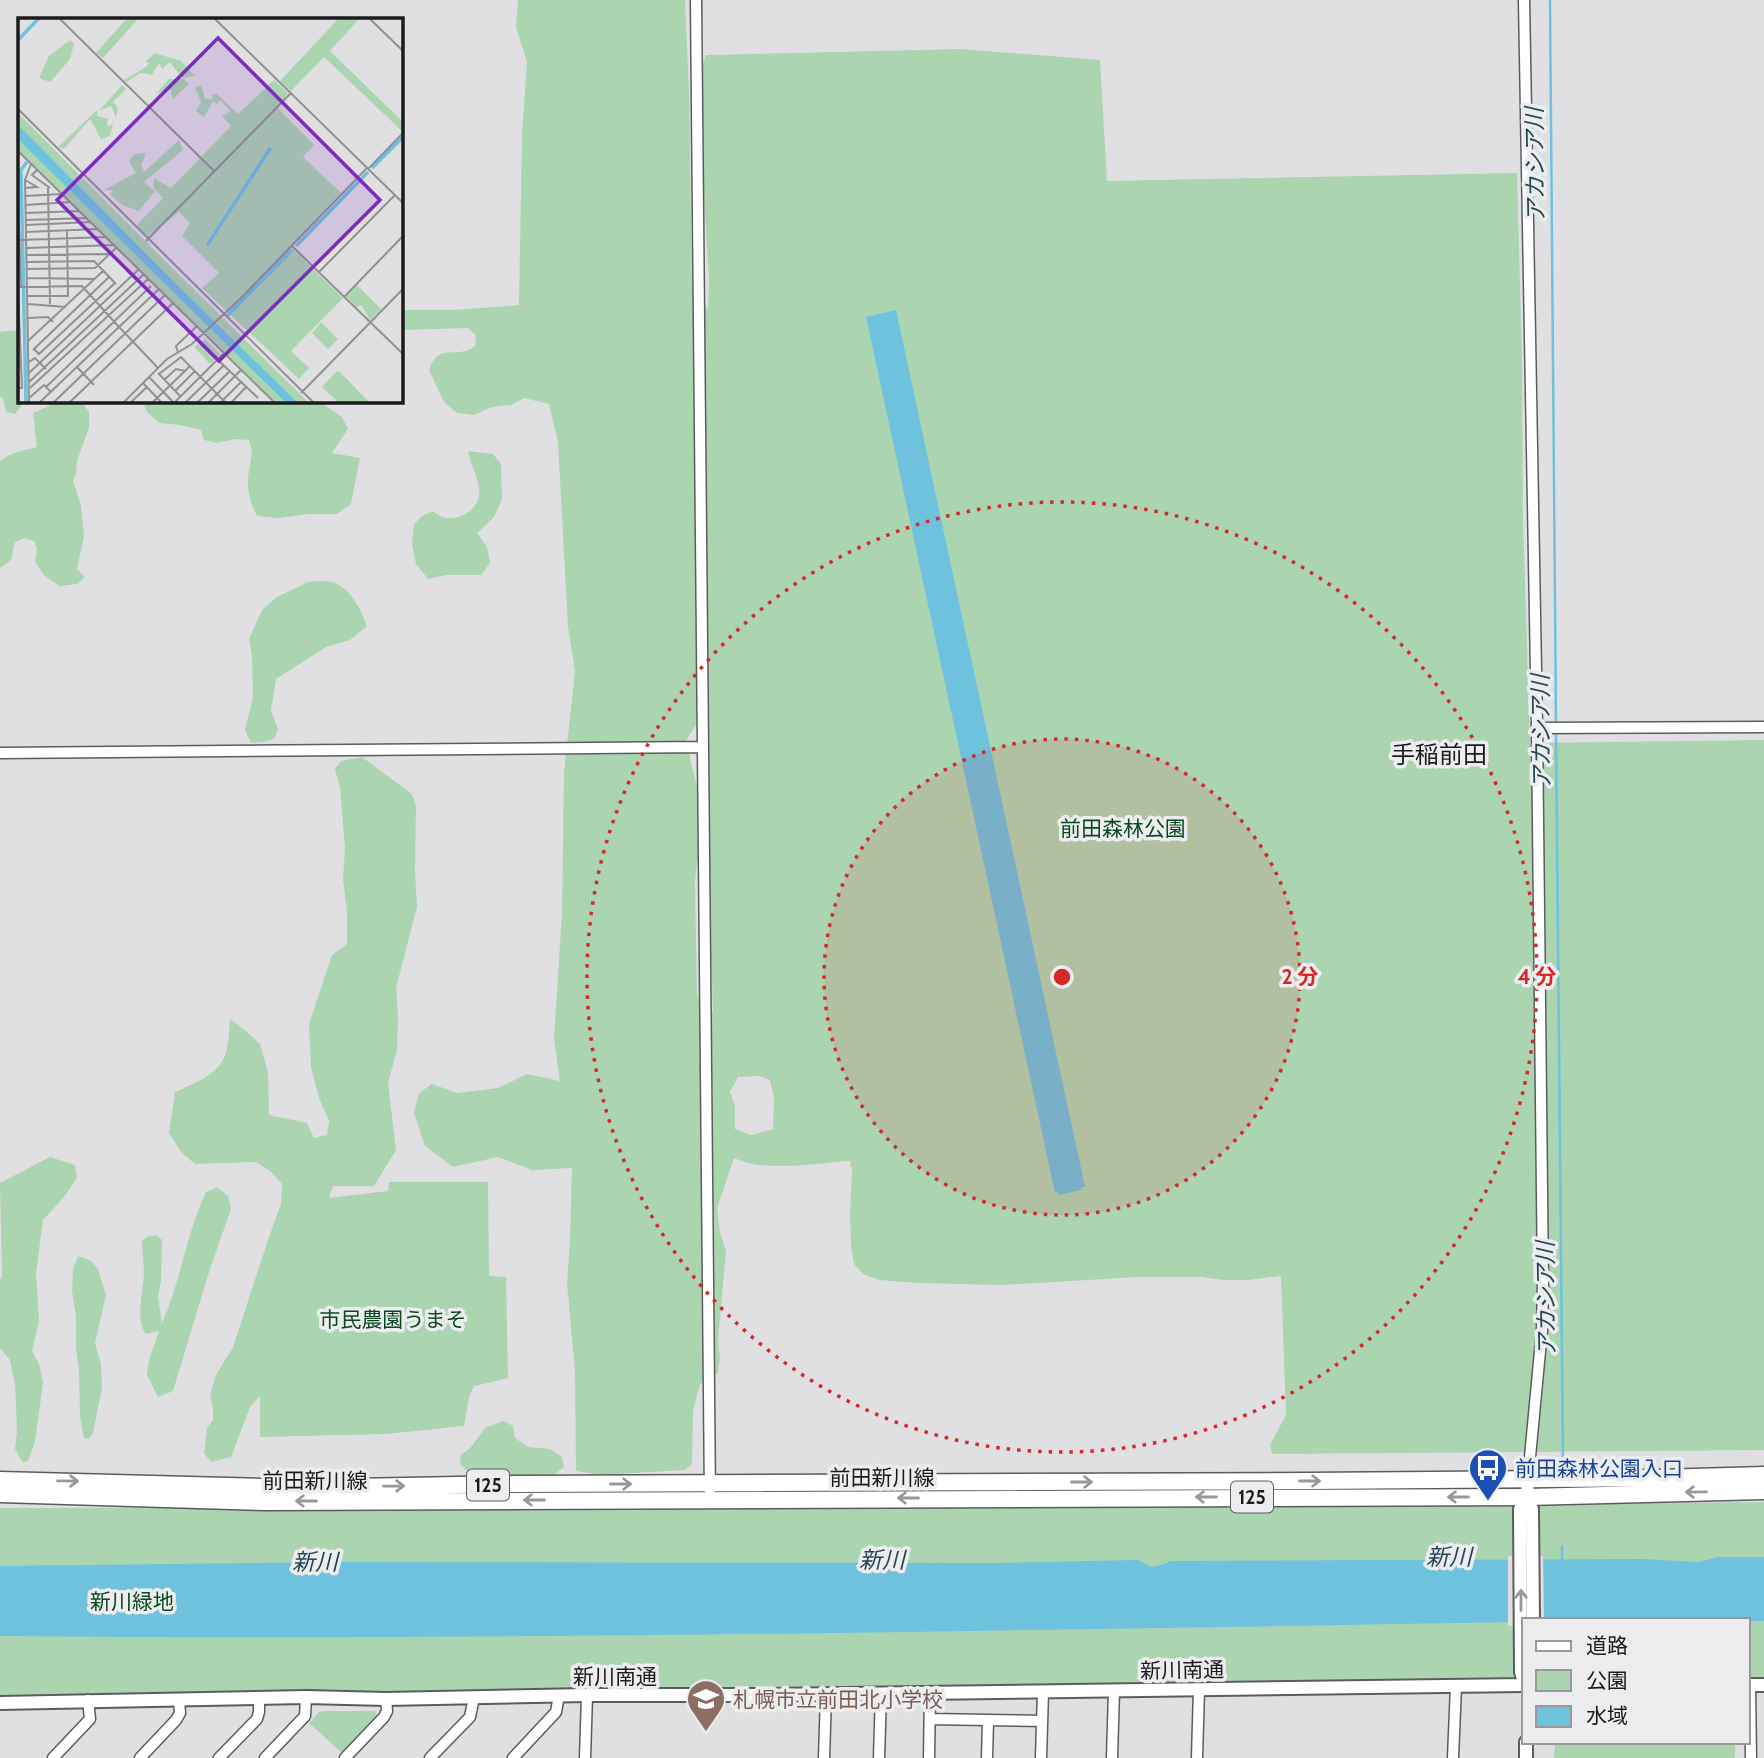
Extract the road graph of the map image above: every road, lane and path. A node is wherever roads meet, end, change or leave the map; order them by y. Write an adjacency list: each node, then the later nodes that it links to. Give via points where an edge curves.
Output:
1 (696, 0): 5 (street)
2 (1524, 0): 4 (street)
3 (1764, 727): 4 (street)
4 (1539, 728): 8 (street, via 1544,1284)
5 (703, 747): 6 (street); 10 (street)
6 (0, 753)
7 (1764, 1475): 8 (main road, 前田新川線 / 125)
8 (1528, 1478): 10 (main road, 前田新川線 / 125, one-way to 8); 13 (street)
9 (0, 1480): 10 (main road, 前田新川線 / 125, one-way to 10, via 300,1488 528,1484)
10 (710, 1491): 12 (main road, 前田新川線 / 125, one-way to 12, via 266,1502); 13 (main road, 前田新川線 / 125, one-way to 10)
11 (1764, 1491): 13 (main road, 前田新川線 / 125, one-way to 13)
12 (0, 1494)
13 (1526, 1505): 14 (street, one-way to 13); 15 (street)
14 (1523, 1618)
15 (1533, 1618)
16 (1522, 1635): 17 (street, one-way to 16)
17 (1522, 1673)
18 (1522, 1684): 19 (street, 新川南通)
19 (1456, 1686): 20 (street, 新川南通); 56 (street)
20 (1199, 1689): 21 (street, 新川南通); 55 (street)
21 (1114, 1690): 22 (street, 新川南通); 54 (street)
22 (1043, 1691): 24 (street, 新川南通); 38 (street)
23 (881, 1693): 24 (street, 新川南通); 25 (street, 新川南通); 50 (street)
24 (930, 1693): 35 (street)
25 (826, 1694): 27 (street, 新川南通); 49 (street)
26 (559, 1695): 27 (street, 新川南通); 29 (street, 新川南通); 47 (street, via 556,1712)
27 (587, 1695): 48 (street)
28 (306, 1697): 30 (street, 新川南通); 31 (street, 新川南通); 44 (street, via 305,1716)
29 (474, 1697): 31 (street, 新川南通); 46 (street, via 470,1717)
30 (259, 1698): 33 (street, 新川南通); 43 (street, via 257,1718)
31 (386, 1699): 45 (street, via 384,1717)
32 (88, 1700): 33 (street, 新川南通); 34 (street, 新川南通); 42 (street, via 90,1719)
33 (179, 1700): 41 (street, via 176,1720)
34 (0, 1703)
35 (930, 1719): 36 (street); 51 (street)
36 (988, 1720): 38 (street); 52 (street)
37 (1750, 1720): 40 (street)
38 (1042, 1721): 53 (street)
39 (1764, 1754): 40 (street)
40 (1751, 1756)
41 (145, 1757)
42 (53, 1758)
43 (219, 1758)
44 (265, 1758)
45 (345, 1758)
46 (430, 1758)
47 (513, 1758)
48 (585, 1758)
49 (824, 1758)
50 (880, 1758)
51 (929, 1758)
52 (987, 1758)
53 (1041, 1758)
54 (1112, 1758)
55 (1197, 1758)
56 (1453, 1758)

